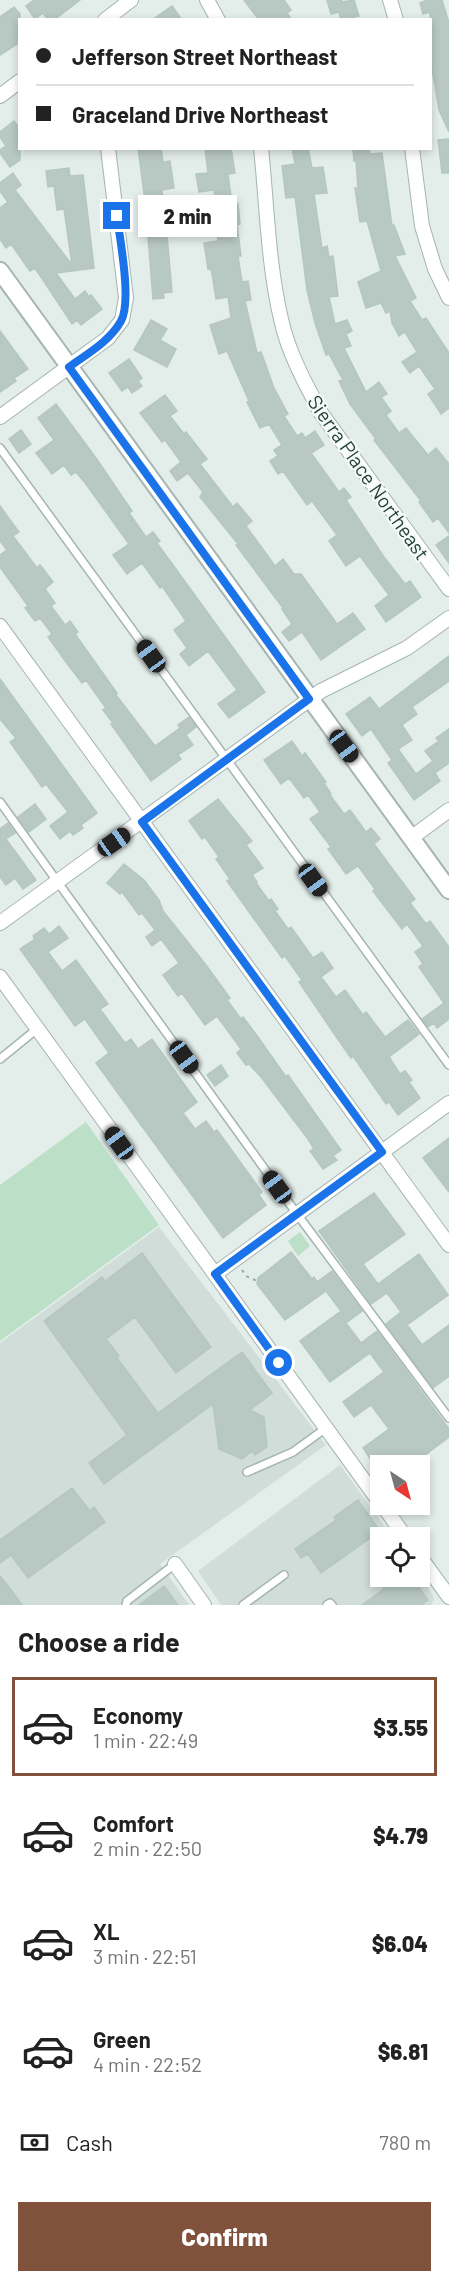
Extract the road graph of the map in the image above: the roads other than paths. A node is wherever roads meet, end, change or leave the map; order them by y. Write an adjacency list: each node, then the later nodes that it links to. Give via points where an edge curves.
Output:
1 (131, 0): 4 (street)
2 (207, 0): 5 (street)
3 (390, 0): 6 (street)
4 (108, 18)
5 (217, 18)
6 (395, 18)
7 (18, 82): 8 (street)
8 (0, 96)
9 (108, 150): 14 (street, via 126,298 122,320 108,338)
10 (261, 150): 17 (street, Sierra Place Northeast, via 275,289 292,354 321,413)
11 (412, 150): 13 (street, via 422,226)
12 (0, 271): 14 (street)
13 (449, 298)
14 (69, 367): 15 (street); 20 (street)
15 (0, 417)
16 (0, 448): 21 (lane)
17 (449, 590)
18 (449, 618): 20 (street, via 407,648)
19 (0, 627): 24 (street)
20 (309, 699): 21 (street); 25 (street)
21 (226, 760): 24 (street); 33 (lane)
22 (0, 802): 26 (lane)
23 (449, 810): 25 (street)
24 (142, 822): 26 (street); 35 (street)
25 (411, 838): 27 (street)
26 (58, 882): 28 (street); 36 (lane)
27 (449, 890)
28 (0, 923)
29 (0, 977): 30 (street)
30 (37, 1029): 32 (lane); 38 (street)
31 (0, 1048): 32 (lane)
32 (3, 1057)
33 (449, 1065)
34 (449, 1103): 35 (street)
35 (382, 1152): 36 (street); 37 (street)
36 (297, 1214): 38 (street); 39 (lane)
37 (449, 1245)
38 (215, 1274): 40 (street)
39 (449, 1418)
40 (326, 1428): 41 (lane, via 293,1452); 42 (street)
41 (247, 1472)
42 (370, 1487)
43 (175, 1564): 47 (lane); 48 (street)
44 (430, 1571): 46 (street)
45 (284, 1575): 49 (lane)
46 (449, 1597)
47 (126, 1605)
48 (204, 1605)
49 (243, 1605)
50 (327, 1605): 51 (lane)
51 (332, 1605)

